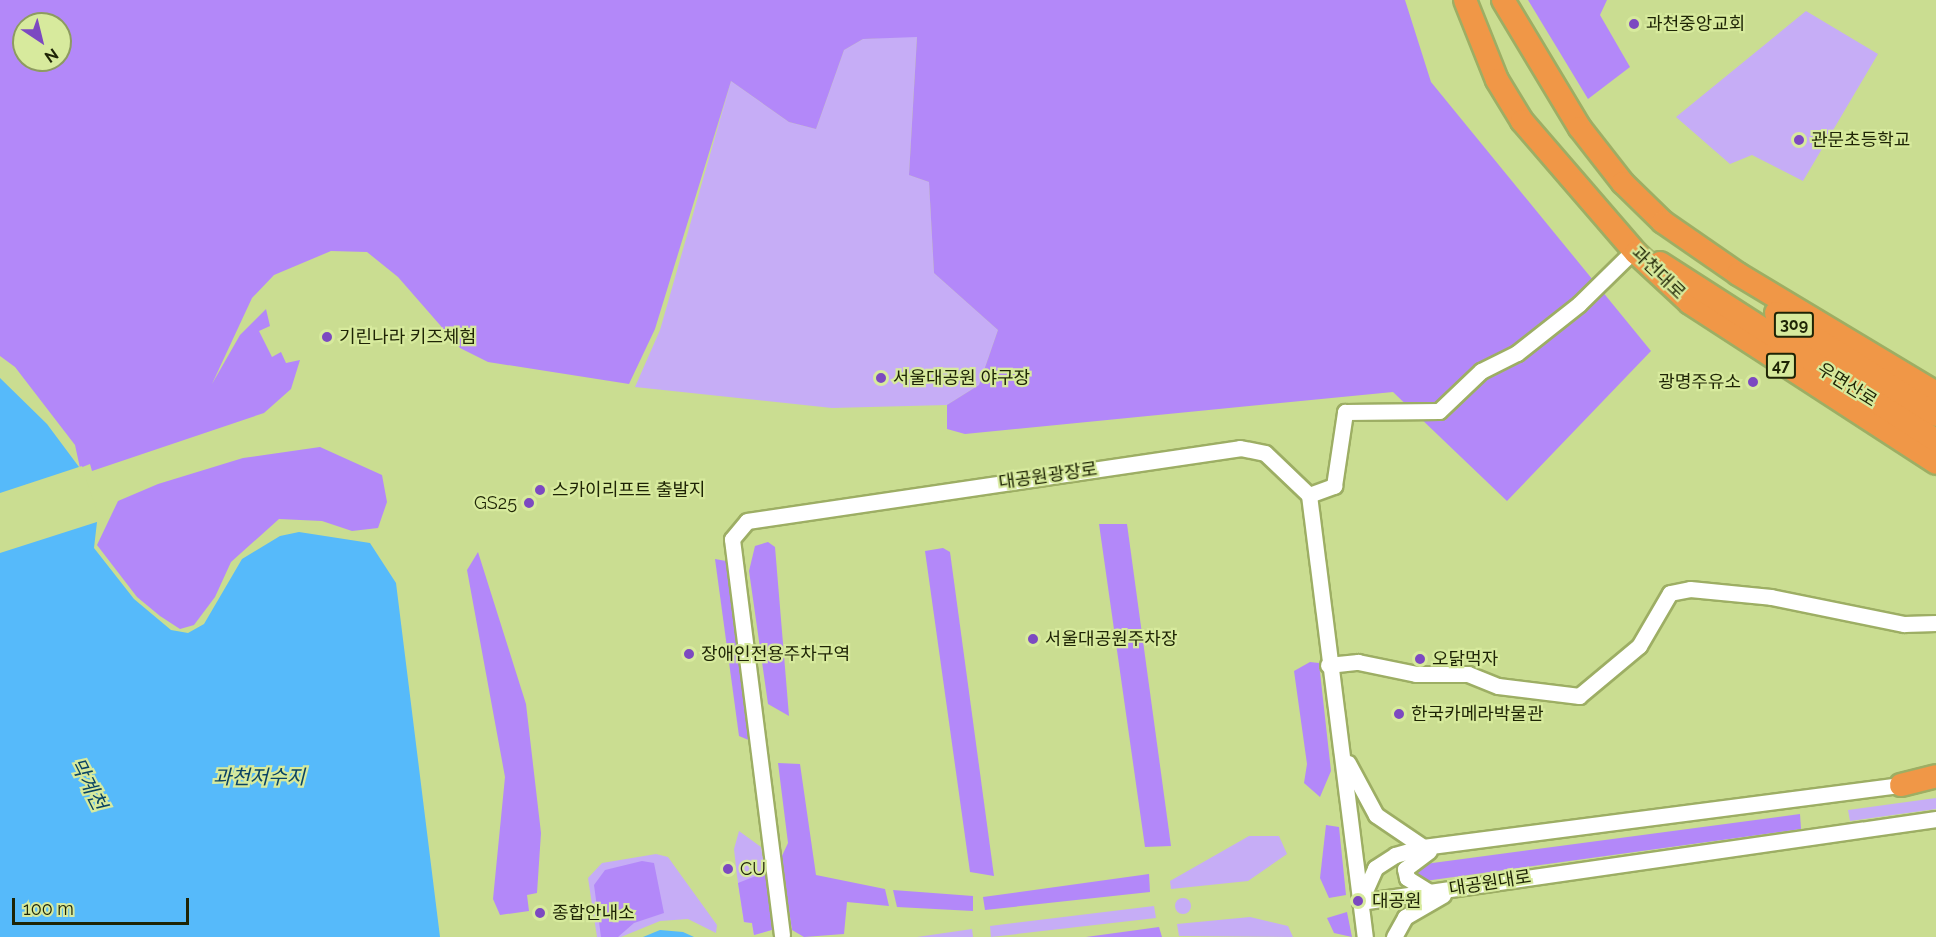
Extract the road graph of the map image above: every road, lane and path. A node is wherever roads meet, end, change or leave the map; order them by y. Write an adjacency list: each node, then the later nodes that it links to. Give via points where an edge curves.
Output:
1 (1465, 0): 4 (highway, 과천대로 / 47, via 1497,80 1522,121)
2 (1503, 0): 3 (highway, via 1580,128 1623,183)
3 (1663, 222): 5 (highway, via 1738,274); 6 (highway, 우면산로 / 309, via 1689,254)
4 (1635, 252): 7 (highway, 우면산로 / 309, via 1673,269 1775,341); 8 (highway, 과천대로 / 47, via 1690,303 1742,340); 9 (street, via 1556,323 1517,353 1481,371 1439,411 1345,412 1334,486)
5 (1936, 393)
6 (1936, 415)
7 (1936, 440)
8 (1936, 463)
9 (1309, 495): 11 (street); 22 (street, 대공원광장로, via 1265,453 1240,448 747,521 732,539)
10 (1936, 623): 11 (street, via 1904,624 1771,597 1690,589 1670,593 1639,646 1579,696 1498,686 1468,674 1416,674 1358,662)
11 (1328, 665): 12 (street)
12 (1338, 737): 18 (street, via 1361,793 1376,815); 21 (street)
13 (1936, 776): 14 (highway)
14 (1901, 785): 15 (highway); 17 (street)
15 (1936, 787)
16 (1936, 819): 19 (street, 대공원대로)
17 (1445, 843): 18 (street); 20 (street, via 1405,869 1407,878)
18 (1423, 848): 21 (street, via 1395,855 1375,868)
19 (1472, 884): 20 (street, 대공원대로); 24 (street, via 1405,917)
20 (1431, 893): 21 (street, 대공원대로)
21 (1360, 902): 23 (street)
22 (782, 935)
23 (1365, 937)
24 (1395, 937)

